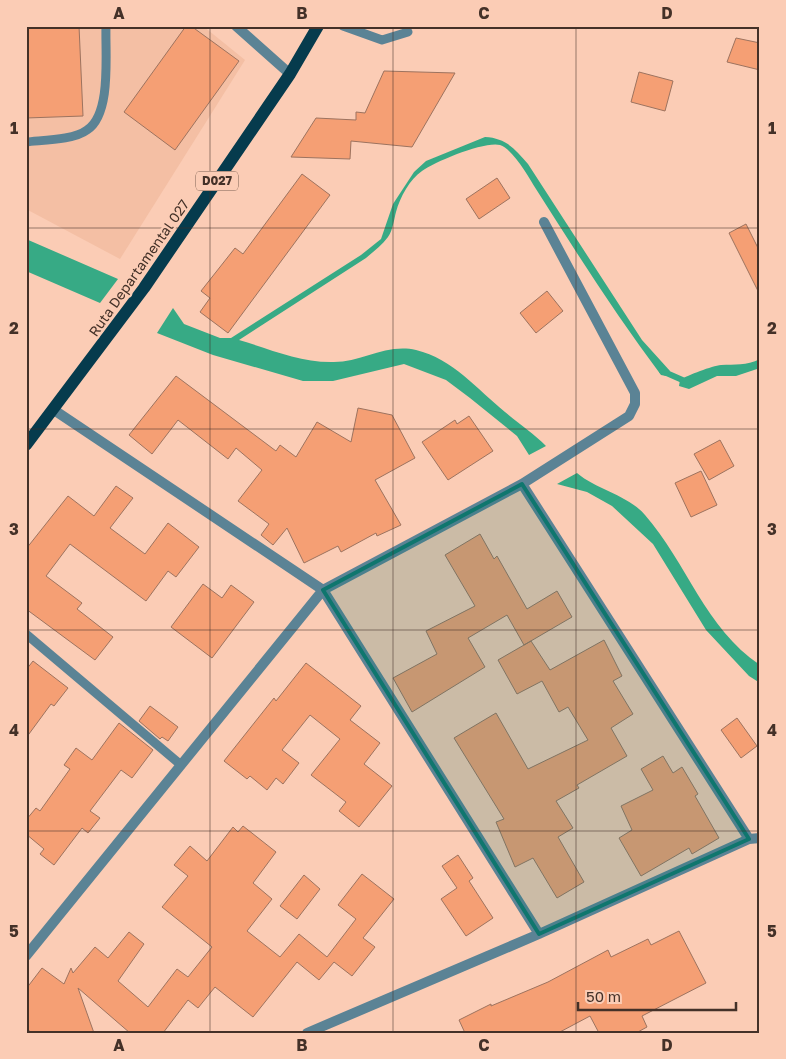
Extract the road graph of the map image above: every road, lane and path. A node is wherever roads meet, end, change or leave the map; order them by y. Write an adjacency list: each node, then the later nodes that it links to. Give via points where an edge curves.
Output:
1 (106, 26): 7 (lane, via 104,102 99,117 88,130 62,138)
2 (236, 26): 6 (street)
3 (318, 26): 6 (main road, Ruta Departamental 027 / D027)
4 (343, 26): 5 (lane, via 382,40)
5 (408, 32)
6 (290, 74): 9 (main road, Ruta Departamental 027 / D027, via 144,288)
7 (26, 142)
8 (544, 222): 11 (street, via 635,393 635,404 629,416)
9 (54, 410): 10 (main road, Ruta Departamental 027 / D027); 12 (street)
10 (26, 445)
11 (522, 484): 12 (street); 15 (street)
12 (323, 590): 14 (street); 16 (street)
13 (26, 634): 14 (lane)
14 (182, 765): 17 (street)
15 (754, 838): 16 (street)
16 (539, 934): 18 (street)
17 (26, 956)
18 (308, 1033)

